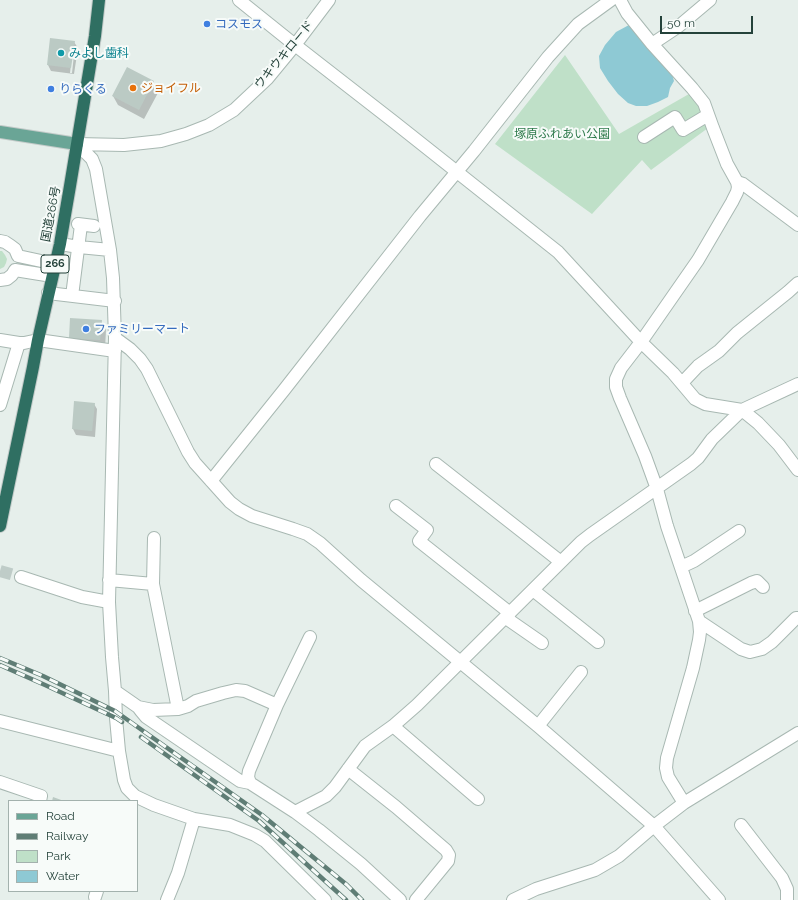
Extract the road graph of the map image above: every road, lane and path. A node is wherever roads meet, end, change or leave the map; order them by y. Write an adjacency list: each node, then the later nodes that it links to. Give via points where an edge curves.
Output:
1 (99, 0): 12 (highway, 国道266号 / 266)
2 (239, 0): 8 (street)
3 (329, 0): 8 (street, ウキウキロード)
4 (611, 0): 13 (street, via 578,24 548,57)
5 (620, 0): 7 (street)
6 (710, 0): 7 (street)
7 (652, 44): 9 (street, via 704,103)
8 (294, 45): 12 (street, ウキウキロード, via 267,79 245,100 209,125 161,141 124,145); 13 (street)
9 (708, 115): 11 (street, via 683,130 675,117); 14 (street)
10 (0, 132): 12 (main road)
11 (644, 137)
12 (76, 144): 18 (highway, 国道266号 / 266); 20 (street, via 92,159 96,169)
13 (457, 172): 31 (street, via 558,252); 40 (street)
14 (737, 182): 15 (street); 31 (street, via 737,192 698,260)
15 (798, 225)
16 (94, 226): 19 (street, via 79,224)
17 (0, 241): 21 (street, via 15,249 18,256)
18 (60, 244): 19 (street); 21 (highway, 国道266号 / 266)
19 (79, 247): 20 (street); 26 (street)
20 (110, 250): 27 (street)
21 (55, 264): 22 (highway, 国道266号 / 266)
22 (52, 276): 23 (street, via 15,270 7,279); 25 (highway, 国道266号 / 266)
23 (0, 280)
24 (798, 284): 34 (street, via 737,332)
25 (48, 293): 26 (street); 30 (highway, 国道266号 / 266)
26 (72, 296): 27 (street)
27 (114, 301): 28 (street)
28 (115, 338): 33 (street); 40 (street, via 130,349 147,369 188,452)
29 (0, 340): 32 (street)
30 (38, 340): 32 (street); 33 (street); 43 (highway, 国道266号 / 266)
31 (641, 342): 34 (street); 41 (street, via 621,368 616,378 616,387)
32 (18, 343): 36 (street)
33 (115, 351): 49 (street)
34 (682, 383): 37 (street, via 696,399 705,404)
35 (798, 384): 37 (street)
36 (0, 405)
37 (742, 410): 39 (street, via 779,445); 41 (street, via 712,439 698,458)
38 (436, 464): 46 (street)
39 (798, 470)
40 (211, 481): 60 (street, via 239,509 252,516 307,534 320,543)
41 (657, 489): 46 (street, via 590,535); 47 (street)
42 (396, 506): 54 (street, via 427,530 419,541)
43 (0, 526)
44 (739, 531): 47 (street)
45 (154, 538): 50 (street)
46 (561, 562): 52 (street)
47 (681, 567): 55 (street)
48 (21, 576): 53 (street, via 82,597)
49 (109, 580): 50 (street); 53 (street)
50 (153, 584): 65 (street)
51 (763, 586): 55 (street, via 757,581 751,583)
52 (533, 590): 54 (street); 58 (street)
53 (109, 602): 62 (street)
54 (508, 615): 59 (street); 60 (street)
55 (697, 616): 56 (street, via 741,649 750,652 762,649 772,642); 77 (street, via 699,640 666,768 668,777)
56 (798, 618)
57 (310, 637): 63 (street)
58 (598, 642)
59 (542, 643)
60 (460, 662): 67 (street); 68 (street)
61 (581, 672): 68 (street)
62 (115, 692): 64 (street); 70 (street)
63 (277, 705): 65 (street, via 245,691 236,690); 73 (street, via 249,771)
64 (138, 707): 65 (street, via 153,710); 73 (street, via 158,726 240,781)
65 (178, 709)
66 (0, 721): 70 (street)
67 (393, 726): 71 (street, via 365,746); 75 (street)
68 (538, 726): 81 (street)
69 (798, 733): 77 (street)
70 (119, 751): 74 (street, via 124,780)
71 (348, 769): 78 (street, via 326,796); 85 (street, via 401,811 449,855 448,861)
72 (0, 782): 76 (street, via 41,796)
73 (250, 783): 78 (street)
74 (134, 798): 79 (street)
75 (478, 799)
76 (40, 800)
77 (684, 803): 81 (street)
78 (295, 812): 84 (street, via 361,864)
79 (194, 819): 82 (street); 83 (street, via 230,825 265,841)
80 (741, 825): 88 (street, via 782,878 787,889)
81 (654, 826): 86 (street, via 619,856 595,870 536,889); 87 (street)
82 (167, 900)
83 (325, 900)
84 (400, 900)
85 (416, 900)
86 (513, 900)
87 (720, 900)
88 (787, 900)

